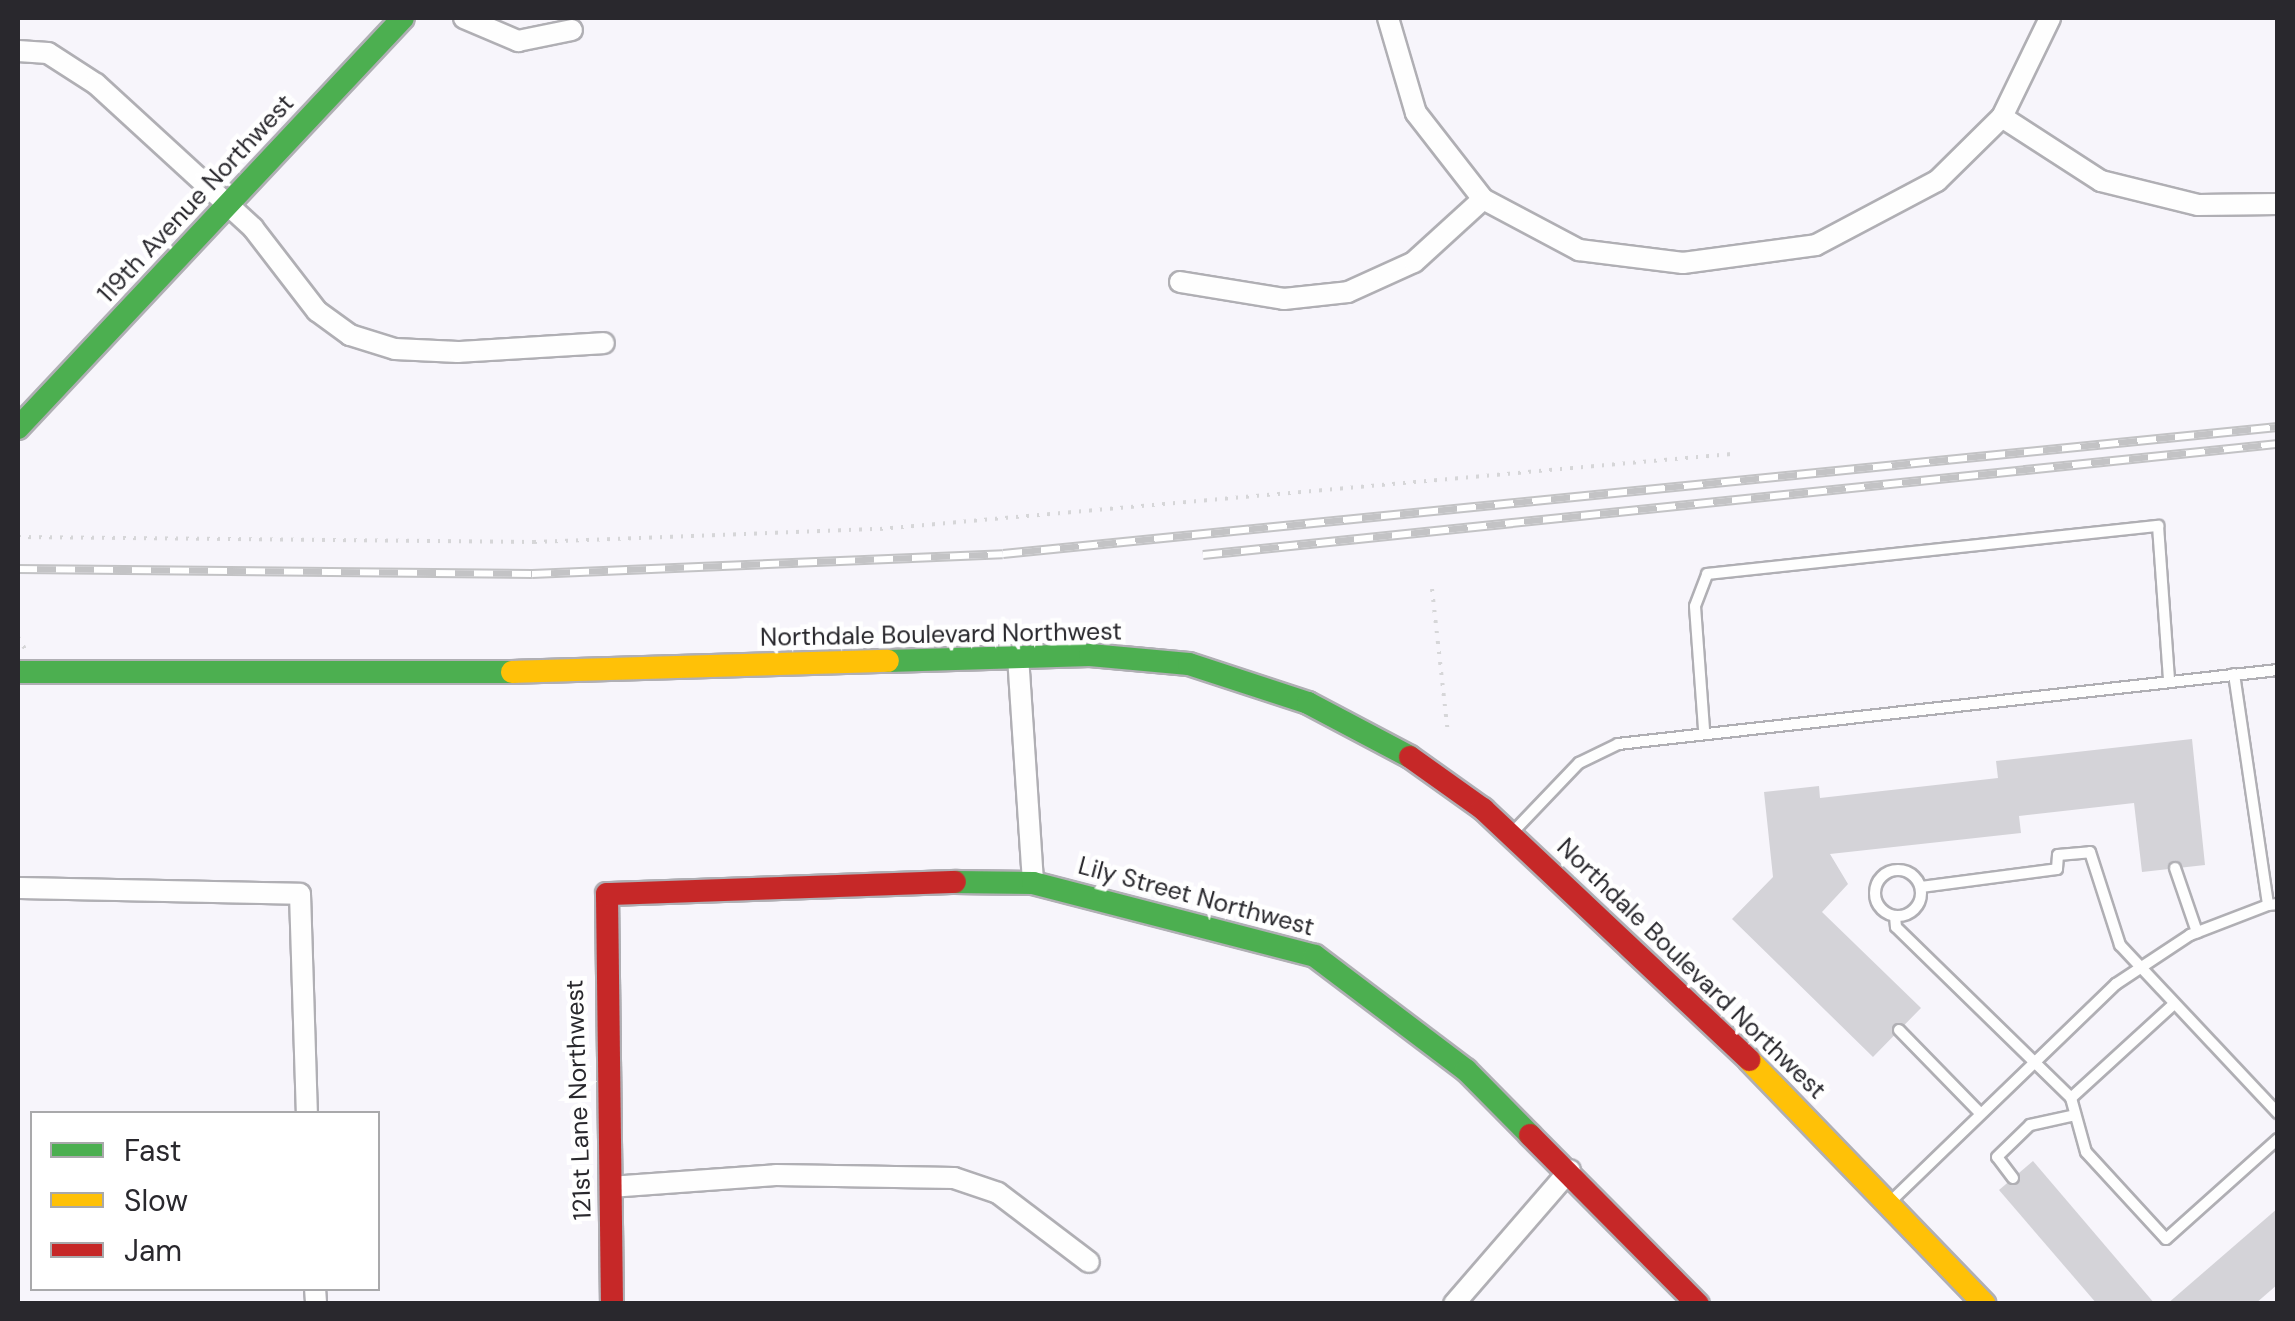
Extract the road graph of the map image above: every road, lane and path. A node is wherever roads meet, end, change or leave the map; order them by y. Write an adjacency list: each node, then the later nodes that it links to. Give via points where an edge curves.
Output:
1 (403, 18): 9 (street, 119th Avenue Northwest)
2 (464, 18): 5 (street, via 518,41)
3 (1388, 18): 8 (street, via 1416,112)
4 (2050, 18): 7 (street)
5 (572, 30)
6 (18, 51): 9 (street, via 48,54 96,84)
7 (2002, 117): 8 (street, via 1902,204 1784,253 1682,264 1611,259 1539,234); 10 (street, via 2101,181 2198,205)
8 (1483, 199): 11 (street, via 1414,262 1348,292 1284,299)
9 (229, 204): 12 (street, via 318,311 368,344 458,352); 13 (street, 119th Avenue Northwest)
10 (2278, 204)
11 (1180, 282)
12 (604, 343)
13 (21, 419): 14 (street, 119th Avenue Northwest)
14 (18, 451)
15 (1732, 454): 16 (path, via 880,530 534,542)
16 (18, 537)
17 (1432, 589): 26 (path)
18 (18, 637): 19 (path)
19 (25, 638)
20 (1018, 656): 22 (street, Northdale Boulevard Northwest, via 553,672); 27 (street, Northdale Boulevard Northwest, via 1189,664 1308,703 1390,742); 29 (street)
21 (2278, 670): 23 (lane)
22 (18, 672)
23 (2234, 674): 24 (lane); 33 (lane)
24 (2169, 681): 25 (lane); 25 (lane, via 2158,526 1707,574 1697,629)
25 (1704, 729): 27 (lane, via 1618,744 1580,763)
26 (1448, 732)
27 (1511, 834): 49 (street, Northdale Boulevard Northwest, via 1706,1015)
28 (2175, 868): 35 (lane)
29 (1033, 882): 32 (street, Lily Street Northwest); 46 (street, Lily Street Northwest, via 1315,956 1466,1070)
30 (1921, 887): 34 (lane, via 1916,908); 34 (lane, via 1906,872 1884,876 1878,904); 36 (lane, via 2058,869 2058,855 2090,852 2109,928)
31 (18, 888): 41 (street, via 300,894)
32 (607, 894): 48 (street, 121st Lane Northwest)
33 (2273, 904): 35 (lane)
34 (1895, 916): 39 (lane, via 1896,928)
35 (2197, 932): 36 (lane)
36 (2140, 968): 37 (lane); 39 (lane)
37 (2174, 1004): 40 (lane); 44 (lane)
38 (1898, 1030): 42 (lane)
39 (2034, 1062): 40 (lane); 42 (lane)
40 (2071, 1098): 43 (lane)
41 (307, 1111)
42 (1980, 1114): 49 (lane)
43 (2076, 1114): 45 (lane, via 2086,1152 2166,1239); 47 (lane, via 2030,1126 1998,1158)
44 (2278, 1114)
45 (2278, 1140)
46 (1570, 1170): 52 (street); 53 (street, Lily Street Northwest)
47 (2012, 1178)
48 (610, 1187): 50 (street, via 776,1175 954,1178 998,1193); 51 (street, 121st Lane Northwest)
49 (1888, 1204): 54 (street, Northdale Boulevard Northwest)
50 (1089, 1262)
51 (612, 1304)
52 (1454, 1304)
53 (1698, 1304)
54 (1985, 1304)

